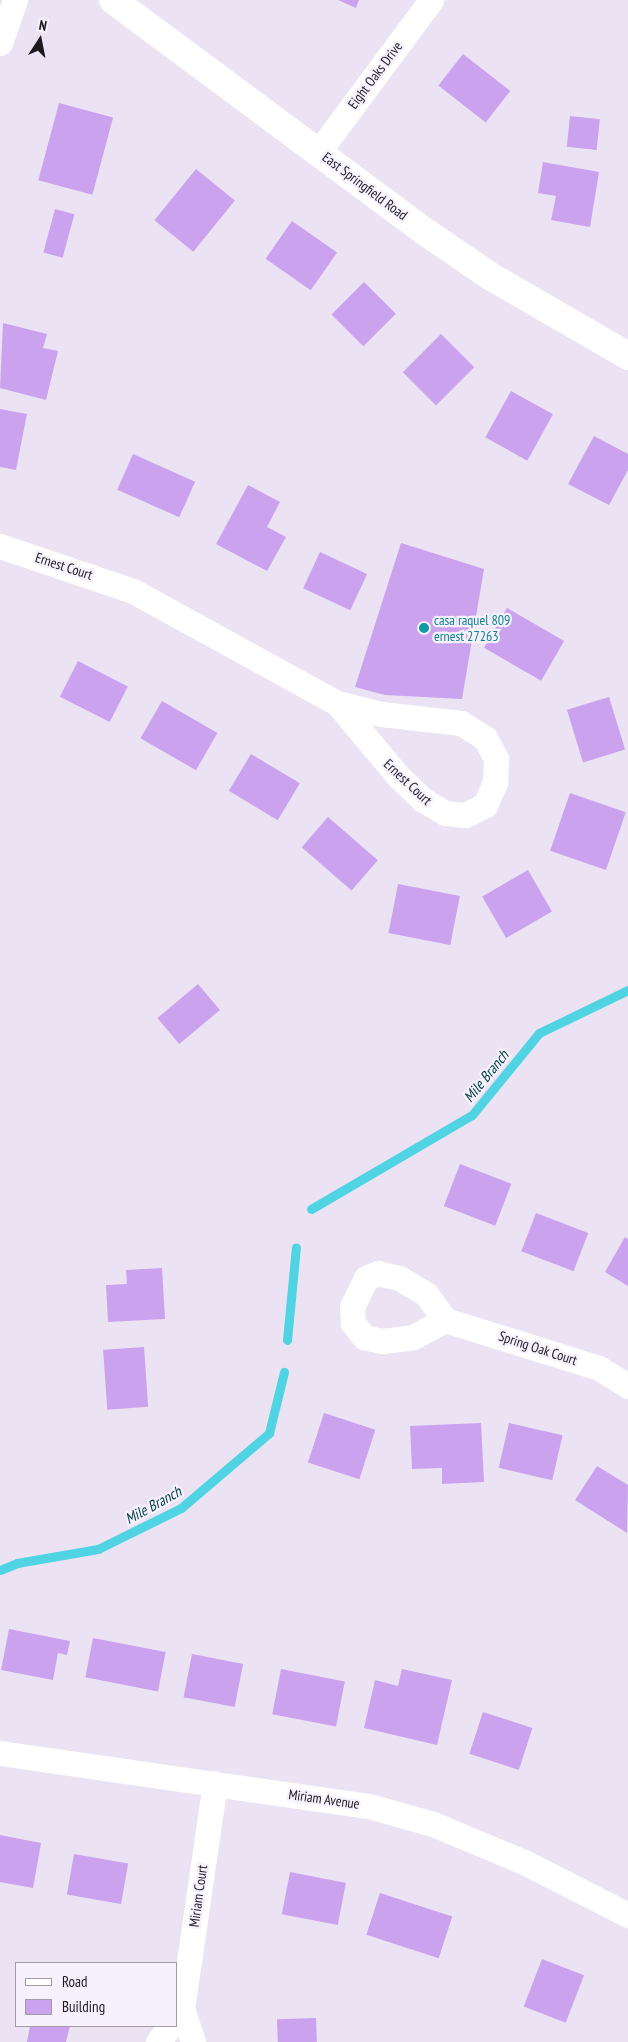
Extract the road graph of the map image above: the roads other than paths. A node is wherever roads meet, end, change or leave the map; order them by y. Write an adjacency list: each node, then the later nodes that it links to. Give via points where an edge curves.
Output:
1 (15, 0): 4 (street)
2 (114, 0): 5 (street, East Springfield Road)
3 (431, 0): 5 (street, Eight Oaks Drive)
4 (0, 43)
5 (319, 151): 6 (street, East Springfield Road, via 490,276)
6 (628, 356)
7 (0, 546): 8 (street, Ernest Court, via 133,591)
8 (337, 703): 8 (street, Ernest Court, via 398,776 423,800 444,813 465,815 485,805 496,782 496,759 485,738 461,722 382,714)
9 (444, 1320): 10 (street, Spring Oak Court, via 599,1368)
10 (628, 1386)
11 (0, 1753): 12 (street, Miriam Avenue)
12 (215, 1783): 13 (street, Miriam Avenue, via 369,1806 433,1824 524,1862); 14 (street, Miriam Court)
13 (628, 1915)
14 (178, 2005)
15 (178, 2020): 18 (street, Miriam Court)
16 (169, 2027): 17 (street, Miriam Court)
17 (158, 2042)
18 (193, 2042)

